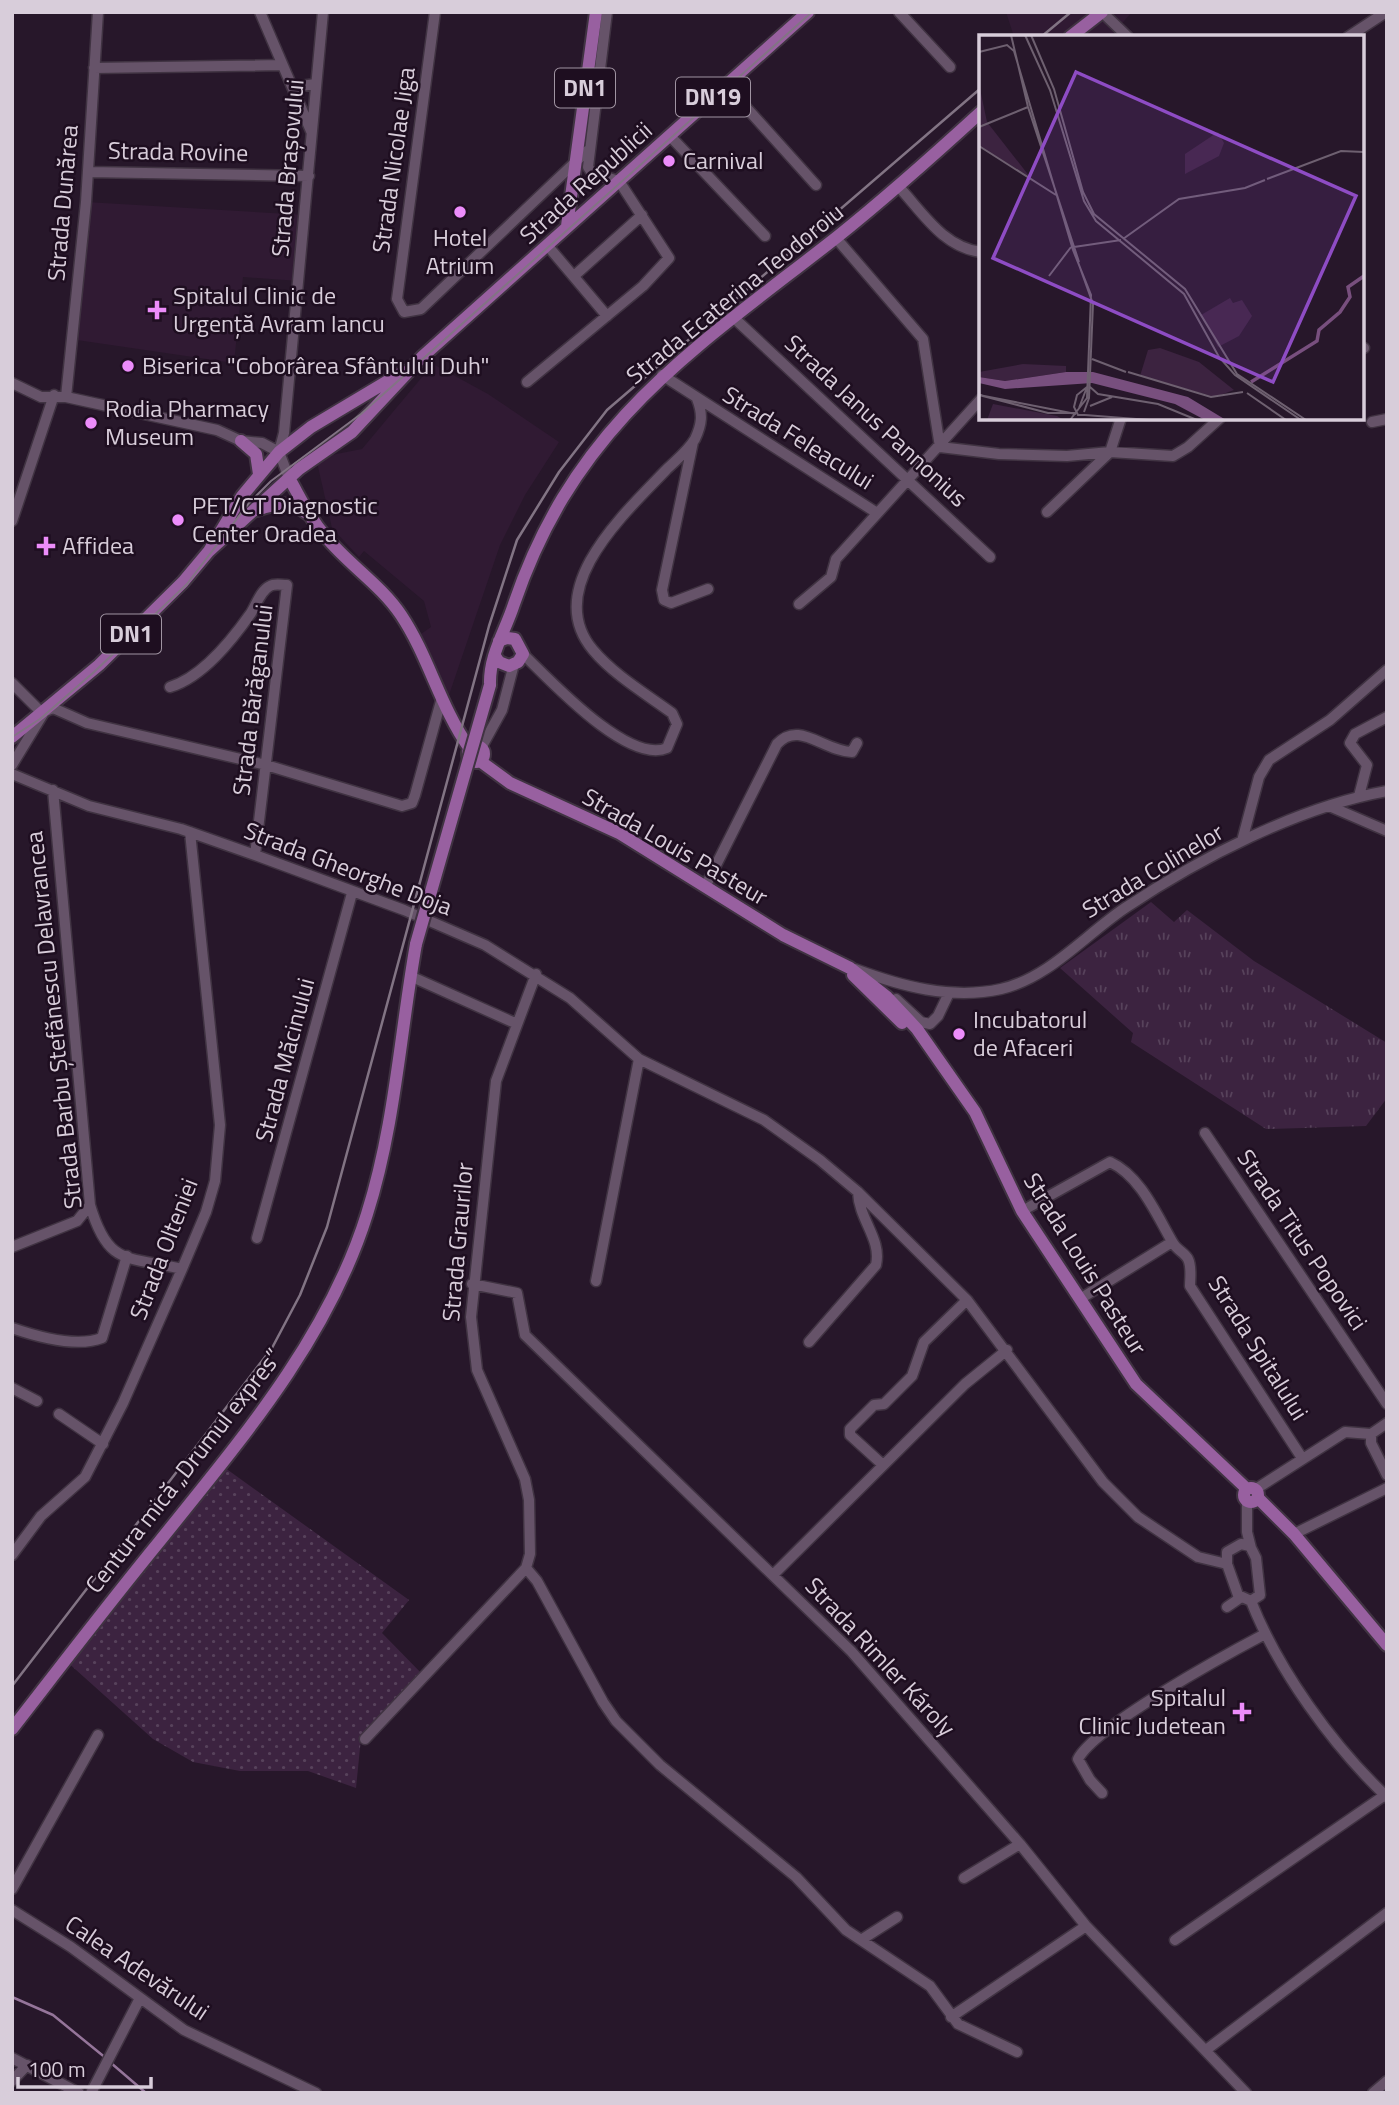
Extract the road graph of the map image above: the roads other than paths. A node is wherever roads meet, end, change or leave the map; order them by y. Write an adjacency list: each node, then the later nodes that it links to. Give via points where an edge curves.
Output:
1 (98, 12): 16 (street, Strada Dunărea)
2 (260, 12): 14 (street)
3 (323, 12): 17 (street, Strada Brașovului)
4 (435, 12): 37 (street, Strada Nicolae Jiga, via 397,299)
5 (596, 12): 24 (main road, DN1)
6 (607, 12): 23 (street)
7 (808, 12): 18 (main road, Strada Republicii / DN19)
8 (899, 12): 15 (street)
9 (1102, 12): 11 (main road); 12 (street)
10 (1386, 12): 13 (street)
11 (1073, 35)
12 (1126, 35)
13 (1351, 35)
14 (282, 65): 16 (street); 19 (street)
15 (950, 67)
16 (94, 68): 25 (street, Strada Dunărea)
17 (316, 84): 19 (street); 21 (street, Strada Brașovului)
18 (726, 85): 22 (main road, Strada Republicii / DN19); 28 (street)
19 (292, 87): 21 (street)
20 (979, 114): 29 (main road, Strada Ecaterina Teodoroiu)
21 (311, 131): 26 (street, Strada Brașovului)
22 (670, 136): 27 (main road, Strada Republicii / DN19); 32 (street)
23 (587, 151): 24 (street, Strada Republicii); 27 (street, via 592,173)
24 (574, 163): 31 (main road, DN1); 37 (street, Strada Republicii, via 421,309)
25 (89, 172): 26 (street, Strada Rovine); 45 (street, Strada Dunărea)
26 (309, 176): 56 (street, Strada Brașovului)
27 (619, 181): 30 (street); 31 (main road, Strada Republicii / DN19)
28 (816, 185)
29 (899, 187): 33 (main road, Strada Ecaterina Teodoroiu); 35 (street, via 948,241)
30 (642, 215): 36 (street); 38 (street, via 669,258)
31 (567, 226): 34 (main road, Strada Republicii / DN1)
32 (765, 236)
33 (836, 238): 39 (main road, Strada Ecaterina Teodoroiu); 54 (street, via 923,339)
34 (547, 245): 36 (street); 40 (main road, Strada Republicii / DN1)
35 (979, 252)
36 (574, 275): 38 (street)
37 (404, 312)
38 (607, 316): 42 (street)
39 (733, 317): 41 (main road, Strada Ecaterina Teodoroiu); 59 (street, Strada Janus Pannonius)
40 (422, 357): 56 (main road, Strada Republicii / DN1, via 311,427); 58 (main road, Strada Republicii / DN1, via 352,432)
41 (662, 375): 46 (street, Strada Feleacului); 69 (main road, Strada Ecaterina Teodoroiu, via 580,468 541,536)
42 (527, 382)
43 (12, 383): 44 (street, via 41,397)
44 (54, 395): 45 (street); 64 (street)
45 (66, 397): 52 (street, via 217,430)
46 (697, 399): 53 (street, Strada Feleacului, via 703,415); 62 (street, Strada Feleacului)
47 (979, 401): 54 (street)
48 (1387, 419): 51 (street)
49 (1120, 420): 55 (street)
50 (1218, 420): 55 (street, via 1173,456)
51 (1372, 422)
52 (240, 441): 56 (street, via 262,443); 57 (main road, via 256,454)
53 (693, 442): 67 (street, Strada Feleacului, via 662,590 664,600 671,603); 72 (street, via 612,526 595,550 578,599 581,630 592,649 672,713 677,724 667,748 659,752 645,748 602,729)
54 (940, 447): 55 (street, via 1067,456); 59 (street)
55 (1110, 452): 61 (street)
56 (281, 458): 57 (main road, Strada Republicii / DN1); 58 (street, Strada Louis Pasteur)
57 (259, 474): 65 (main road, DN1)
58 (289, 478): 60 (main road, Strada Republicii / DN1); 63 (main road, Strada Louis Pasteur)
59 (909, 479): 62 (street); 66 (street, Strada Janus Pannonius)
60 (255, 510): 63 (main road, via 283,503); 65 (main road, Strada Republicii / DN1)
61 (1047, 512)
62 (877, 513): 68 (street, via 836,559 831,576)
63 (308, 514): 76 (main road, Strada Louis Pasteur, via 400,612)
64 (12, 521)
65 (209, 551): 77 (main road, DN1, via 149,618)
66 (990, 557)
67 (708, 589)
68 (799, 604)
69 (512, 609): 70 (main road, Strada Ecaterina Teodoroiu); 71 (main road, Strada Ecaterina Teodoroiu)
70 (515, 639): 71 (main road); 72 (main road)
71 (499, 641): 72 (main road, Strada Ecaterina Teodoroiu)
72 (508, 661): 83 (street, via 508,689 495,727); 99 (main road, Centura mică „Drumul expres”, bridge, via 491,684)
73 (1387, 670): 93 (street, via 1330,720 1269,760 1259,777)
74 (12, 683): 77 (street)
75 (170, 687): 85 (street, Strada Bărăganului, via 196,674 215,657 266,588 286,585)
76 (441, 701): 83 (main road, Strada Louis Pasteur); 85 (street, via 412,803 402,806)
77 (44, 713): 79 (main road, DN1); 84 (street); 85 (street, via 52,708 86,723)
78 (1387, 717): 89 (street, via 1354,734 1350,743 1367,765)
79 (32, 722): 80 (main road, DN1); 81 (main road, DN1)
80 (12, 729)
81 (12, 737)
82 (857, 743): 95 (street, via 852,752 841,751 795,733 786,734)
83 (477, 753): 95 (main road, Strada Louis Pasteur, via 510,783 619,834)
84 (12, 765)
85 (266, 765): 94 (street, Strada Bărăganului)
86 (12, 774): 87 (street, Strada Gheorghe Doja)
87 (53, 790): 92 (street, Strada Gheorghe Doja, via 89,806); 108 (street, Strada Barbu Ștefănescu Delavrancea)
88 (1387, 791): 89 (street, Strada Colinelor)
89 (1359, 796): 90 (street, Strada Colinelor)
90 (1329, 806): 91 (street); 93 (street, Strada Colinelor)
91 (1387, 831)
92 (190, 832): 94 (street, Strada Gheorghe Doja); 114 (street, Strada Olteniei, via 220,1125 215,1181)
93 (1242, 841): 101 (street, Strada Colinelor, via 1127,907 1033,978 1001,989)
94 (255, 855): 96 (street, Strada Gheorghe Doja)
95 (705, 887): 97 (main road, Strada Louis Pasteur, via 783,935)
96 (352, 892): 98 (street, Strada Gheorghe Doja, via 485,945); 110 (street, Strada Măcinului)
97 (850, 968): 100 (street, Strada Colinelor); 102 (main road, Strada Louis Pasteur); 104 (main road, Strada Louis Pasteur, via 863,988)
98 (536, 974): 103 (street, Strada Graurilor); 105 (street, Strada Gheorghe Doja)
99 (410, 976): 103 (street); 150 (main road, Centura mică „Drumul expres”, via 379,1171 363,1225 323,1314 246,1434)
100 (898, 985): 101 (street, Strada Colinelor); 102 (street)
101 (950, 993): 102 (street, via 930,1024)
102 (888, 995): 104 (main road, Strada Louis Pasteur)
103 (515, 1023): 116 (street, Strada Graurilor, via 496,1081)
104 (920, 1035): 109 (main road, Strada Louis Pasteur, via 975,1112)
105 (639, 1059): 107 (street, Strada Gheorghe Doja, via 764,1120); 115 (street)
106 (1205, 1133): 124 (street, Strada Titus Popovici)
107 (858, 1192): 118 (street, Strada Gheorghe Doja); 120 (street, via 861,1216 879,1254 876,1265)
108 (90, 1205): 112 (street, via 77,1222); 113 (street, Strada Barbu Ștefănescu Delavrancea, via 106,1245)
109 (1022, 1211): 111 (street, Strada Spitalului, via 1110,1161 1121,1168 1162,1219); 117 (main road, Strada Louis Pasteur)
110 (257, 1238)
111 (1172, 1242): 117 (street); 129 (street, Strada Spitalului, via 1190,1263 1190,1286)
112 (12, 1247)
113 (127, 1256): 114 (street, Strada Barbu Ștefănescu Delavrancea); 119 (street, via 102,1338 93,1342 39,1337)
114 (182, 1269): 128 (street, Strada Olteniei)
115 (596, 1281)
116 (472, 1284): 143 (street, Strada Graurilor, via 477,1370 525,1479 529,1500); 144 (street, Strada Rimler Károly, via 517,1293 525,1335)
117 (1080, 1299): 133 (main road, Strada Louis Pasteur, via 1136,1384)
118 (967, 1300): 121 (street, Strada Gheorghe Doja); 130 (street, via 924,1342 912,1376 850,1429 850,1435)
119 (12, 1328)
120 (809, 1342)
121 (1007, 1350): 130 (street, via 965,1384); 141 (street, Strada Gheorghe Doja, via 1103,1482 1138,1517 1198,1557)
122 (12, 1388): 123 (street)
123 (37, 1401)
124 (1387, 1404)
125 (59, 1414): 128 (street)
126 (1387, 1423): 127 (street)
127 (1371, 1434): 129 (street, via 1345,1432); 131 (street)
128 (103, 1444): 140 (street, Strada Olteniei, via 85,1477 41,1516)
129 (1302, 1458): 133 (street)
130 (883, 1465): 144 (street)
131 (1387, 1475)
132 (1384, 1490): 134 (street); 136 (street)
133 (1252, 1494): 135 (street); 136 (main road, Strada Louis Pasteur)
134 (1387, 1501)
135 (1247, 1532): 137 (street); 138 (street)
136 (1294, 1534): 149 (main road, Strada Louis Pasteur)
137 (1240, 1544): 138 (street); 139 (street)
138 (1252, 1550): 146 (street, via 1261,1590)
139 (1227, 1552): 141 (street); 142 (street)
140 (12, 1555)
141 (1215, 1561): 142 (street, Strada Gheorghe Doja)
142 (1227, 1564): 145 (street)
143 (526, 1568): 152 (street); 162 (street, via 616,1721 660,1765 796,1877)
144 (772, 1575): 155 (street, Strada Rimler Károly, via 852,1651)
145 (1240, 1598): 146 (street); 147 (street)
146 (1251, 1601): 148 (street)
147 (1227, 1607)
148 (1265, 1634): 153 (street, via 1093,1740 1078,1759); 154 (street, via 1349,1758)
149 (1387, 1645)
150 (12, 1729)
151 (98, 1735): 157 (street)
152 (365, 1739)
153 (1102, 1793)
154 (1386, 1796): 163 (street)
155 (1020, 1844): 156 (street); 161 (street, Strada Rimler Károly)
156 (964, 1878)
157 (12, 1889)
158 (12, 1910): 164 (street, Calea Adevărului, via 72,1947)
159 (1387, 1913): 166 (street)
160 (897, 1917): 162 (street)
161 (1086, 1926): 165 (street); 166 (street, Strada Rimler Károly)
162 (860, 1940): 165 (street, via 930,1986)
163 (1175, 1940)
164 (139, 2000): 173 (street); 174 (street, Calea Adevărului, via 184,2030)
165 (951, 2017): 167 (street, via 968,2031)
166 (1206, 2050): 175 (street, Strada Rimler Károly)
167 (1017, 2052)
168 (12, 2057): 169 (street)
169 (27, 2065): 170 (street); 172 (street)
170 (12, 2081)
171 (1387, 2081): 176 (street)
172 (79, 2093)
173 (91, 2093)
174 (316, 2093)
175 (1246, 2093)
176 (1373, 2093)

